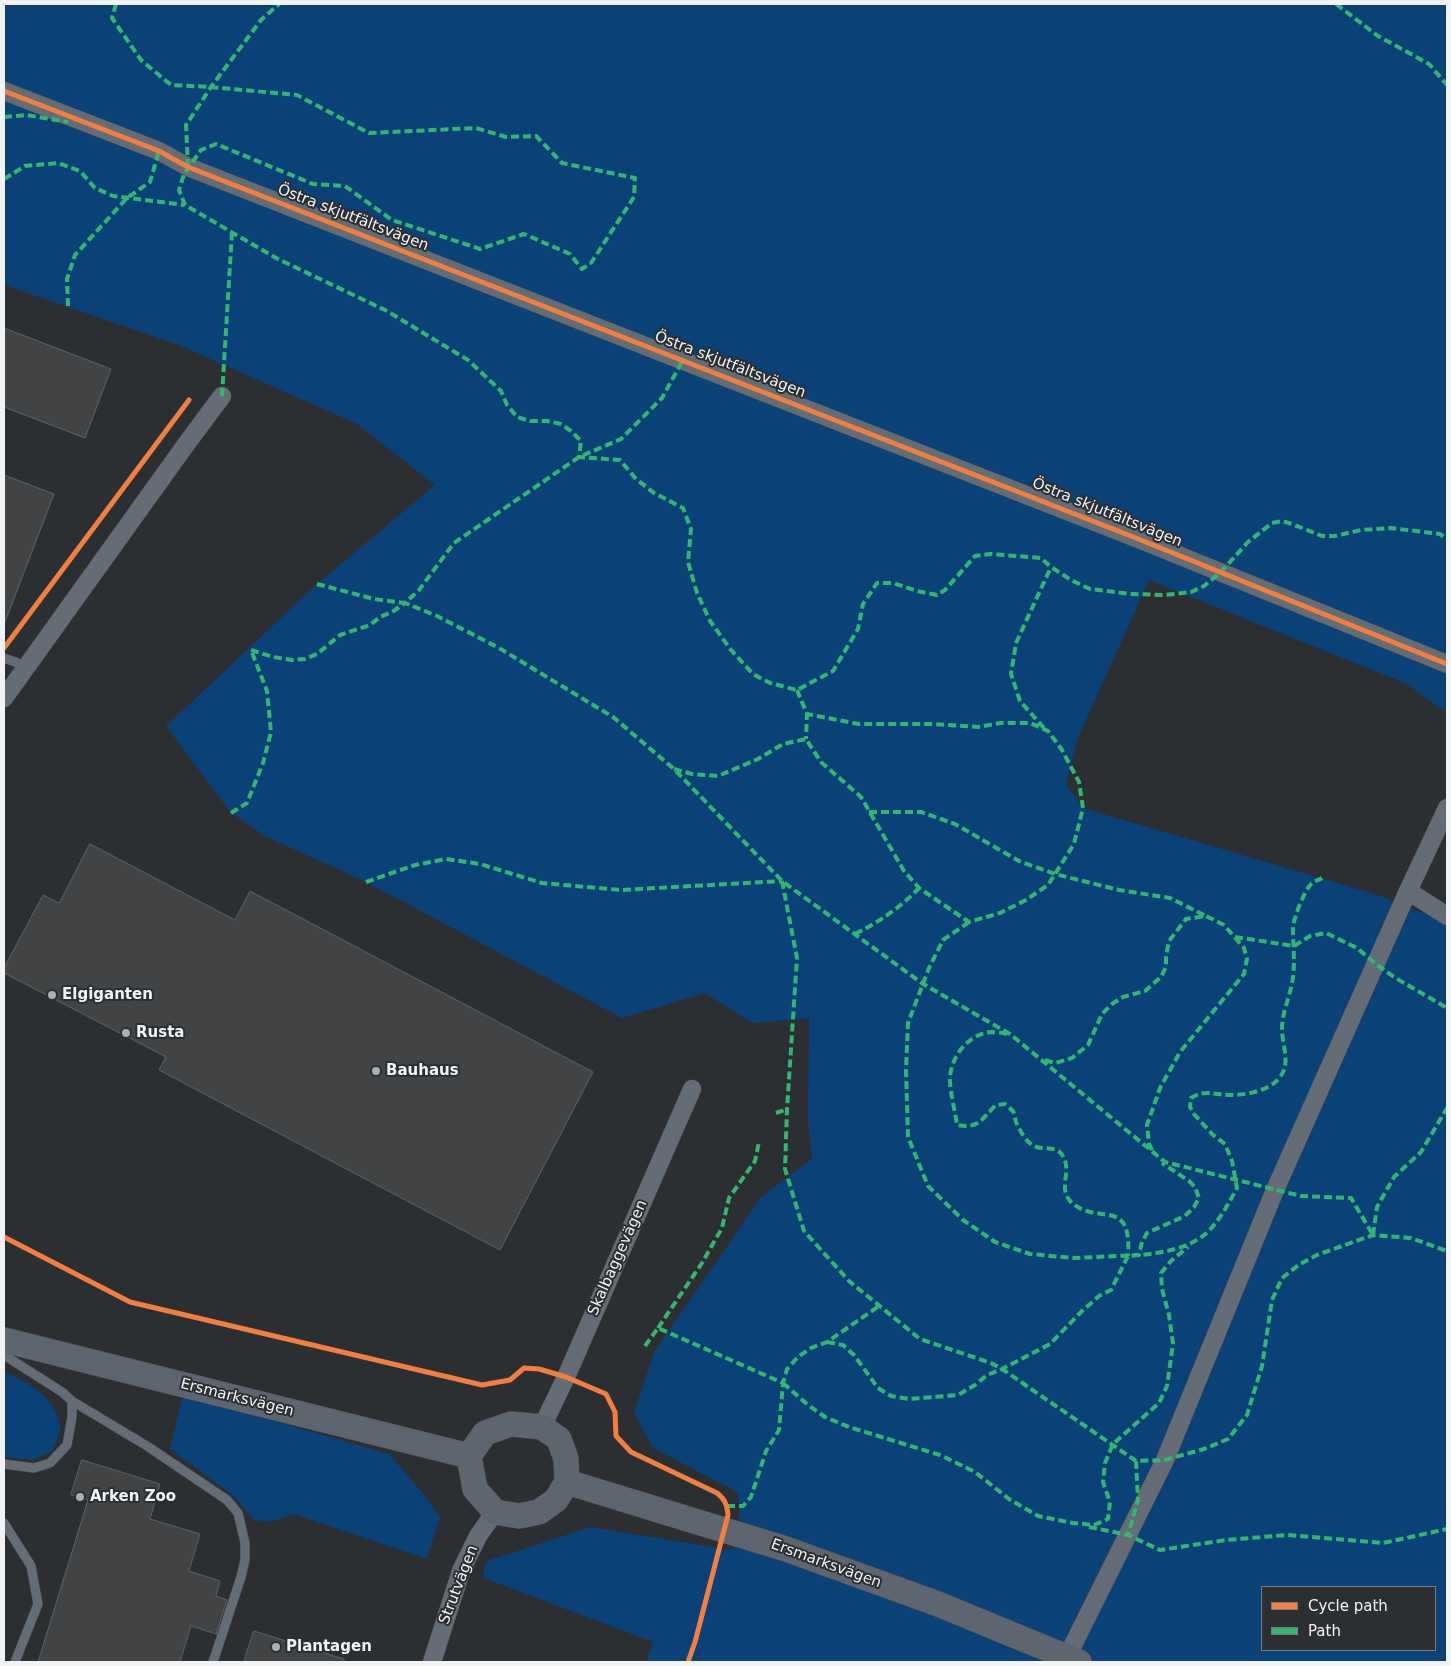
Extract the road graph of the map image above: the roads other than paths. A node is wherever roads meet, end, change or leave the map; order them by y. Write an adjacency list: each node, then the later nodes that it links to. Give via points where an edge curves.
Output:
1 (4, 91): 4 (street, Östra skjutfältsvägen, via 159,151 188,167 1136,538)
2 (222, 396): 5 (street)
3 (4, 658): 5 (lane)
4 (1447, 664)
5 (26, 666): 6 (street)
6 (4, 698)
7 (1447, 808): 8 (street)
8 (1408, 891): 9 (street); 20 (street, via 1275,1190 1165,1460)
9 (1447, 916)
10 (692, 1089): 14 (street, Skalbaggevägen)
11 (4, 1340): 15 (main road, Ersmarksvägen)
12 (4, 1355): 13 (lane)
13 (72, 1401): 16 (lane, via 67,1445 50,1463 34,1468); 22 (lane, via 227,1500 238,1513 245,1543 245,1560)
14 (542, 1427): 15 (main road, via 511,1424 485,1433); 17 (main road, via 559,1439 566,1460)
15 (470, 1456): 18 (main road, via 475,1489)
16 (4, 1464)
17 (567, 1482): 18 (main road, via 556,1500 539,1512 519,1516); 20 (main road, Ersmarksvägen, via 786,1549 938,1604)
18 (495, 1512): 23 (street, Strutvägen, via 478,1536 462,1571)
19 (4, 1523): 21 (lane, via 31,1566 38,1604)
20 (1073, 1660)
21 (15, 1662)
22 (213, 1662)
23 (432, 1662)

